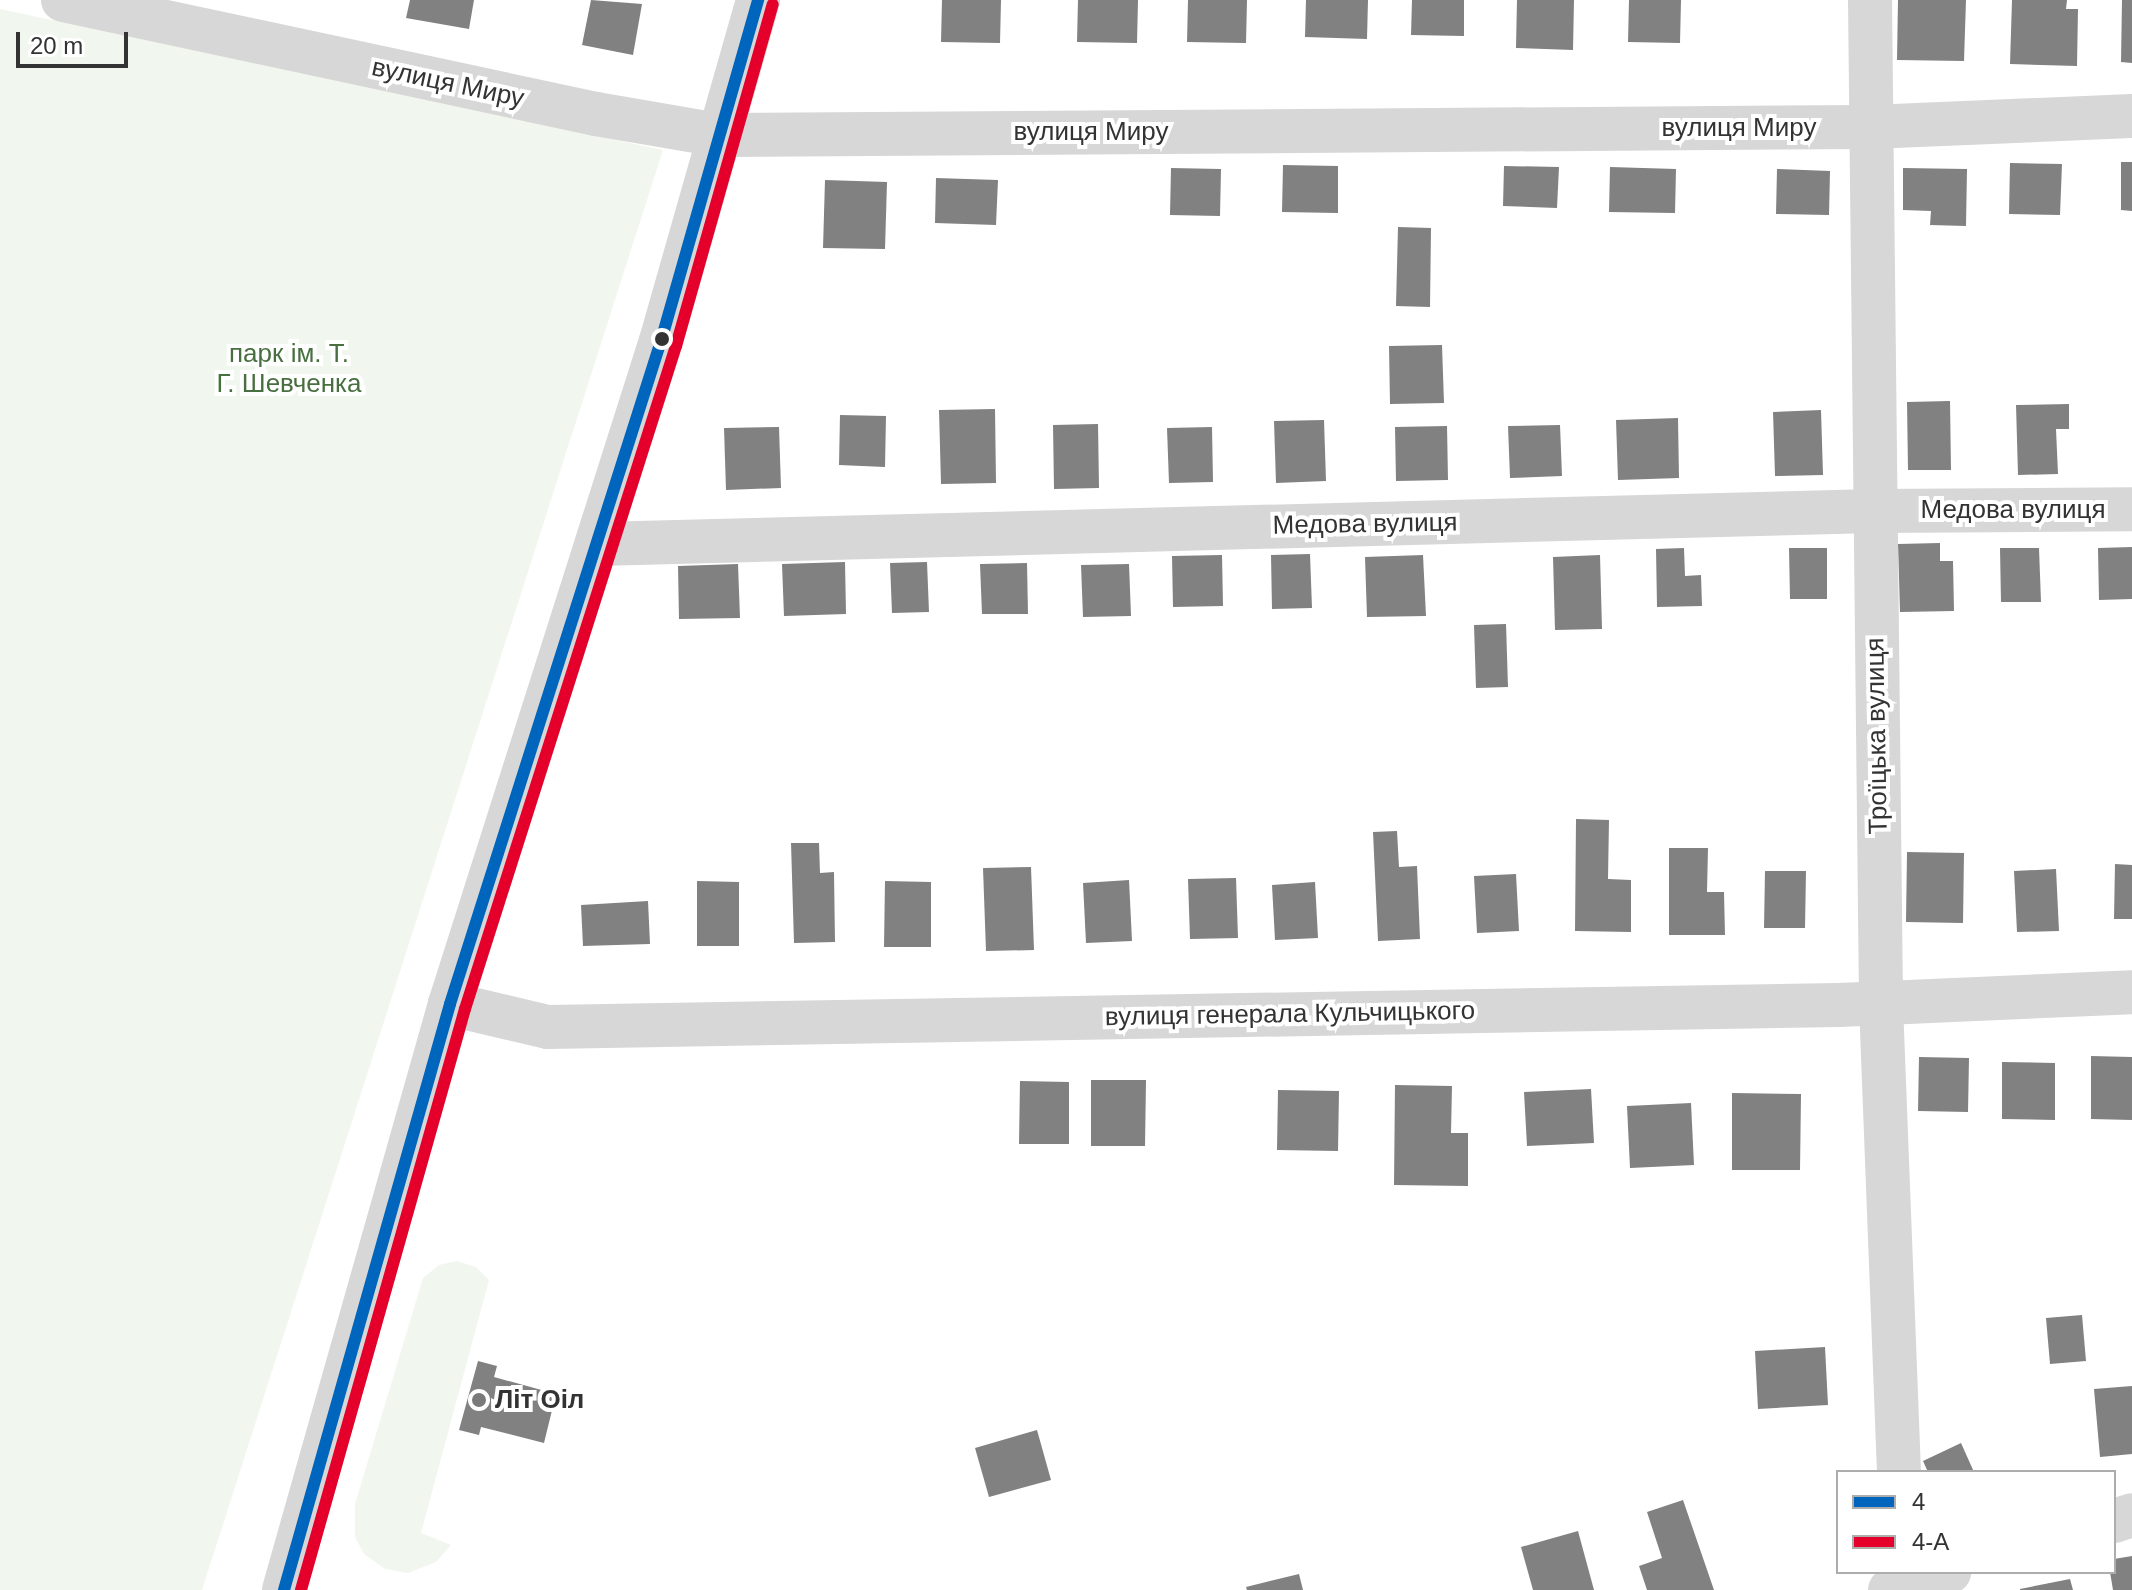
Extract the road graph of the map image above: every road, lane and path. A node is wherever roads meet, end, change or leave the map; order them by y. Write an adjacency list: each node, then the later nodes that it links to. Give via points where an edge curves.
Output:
1 (63, 0): 6 (street, вулиця Миру, via 596,114)
2 (758, 0): 6 (street)
3 (1870, 0): 5 (street, Троїцька вулиця)
4 (2132, 116): 5 (street, вулиця Миру)
5 (1870, 127): 6 (street, вулиця Миру); 8 (street, Троїцька вулиця)
6 (719, 135): 9 (street)
7 (2132, 509): 8 (street, Медова вулиця)
8 (1873, 511): 9 (street, Медова вулиця); 12 (street, Троїцька вулиця)
9 (598, 544): 11 (street)
10 (2132, 992): 12 (street, вулиця генерала Кульчицького)
11 (450, 1004): 12 (street, вулиця генерала Кульчицького, via 548,1027); 16 (street)
12 (1881, 1004): 13 (street, Троїцька вулиця)
13 (1899, 1470)
14 (1941, 1574): 15 (street)
15 (1900, 1584)
16 (284, 1590)

